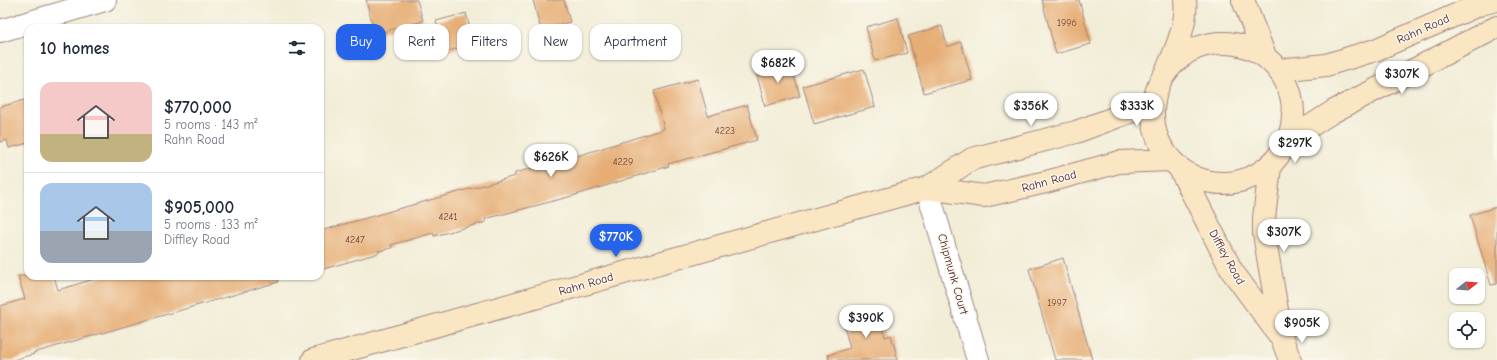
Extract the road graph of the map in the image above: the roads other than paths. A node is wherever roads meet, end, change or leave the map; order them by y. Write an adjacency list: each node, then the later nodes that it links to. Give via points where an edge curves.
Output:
1 (105, 0): 6 (street)
2 (1185, 0): 8 (street, via 1179,43)
3 (1243, 0): 7 (street)
4 (1496, 0): 7 (street, Rahn Road, via 1481,4 1375,50 1326,65)
5 (1497, 27): 10 (street, via 1334,111)
6 (0, 31)
7 (1272, 63): 8 (street, via 1245,46 1223,43 1201,46 1181,57); 10 (street, via 1291,92 1294,115)
8 (1165, 73): 9 (street)
9 (1154, 102): 11 (street, via 1154,123 1160,143); 13 (street, Rahn Road, via 1076,132 972,160)
10 (1290, 139): 12 (street)
11 (1176, 165): 12 (street, via 1201,180 1226,184 1249,179); 13 (street, Rahn Road, via 1119,162 984,196); 14 (street, Diffley Road, via 1232,271)
12 (1270, 167): 14 (street, Diffley Road, via 1264,234)
13 (927, 188): 15 (street, Rahn Road); 16 (street, Chipmunk Court)
14 (1282, 339): 17 (street, Diffley Road)
15 (313, 360)
16 (978, 360)
17 (1290, 360)

